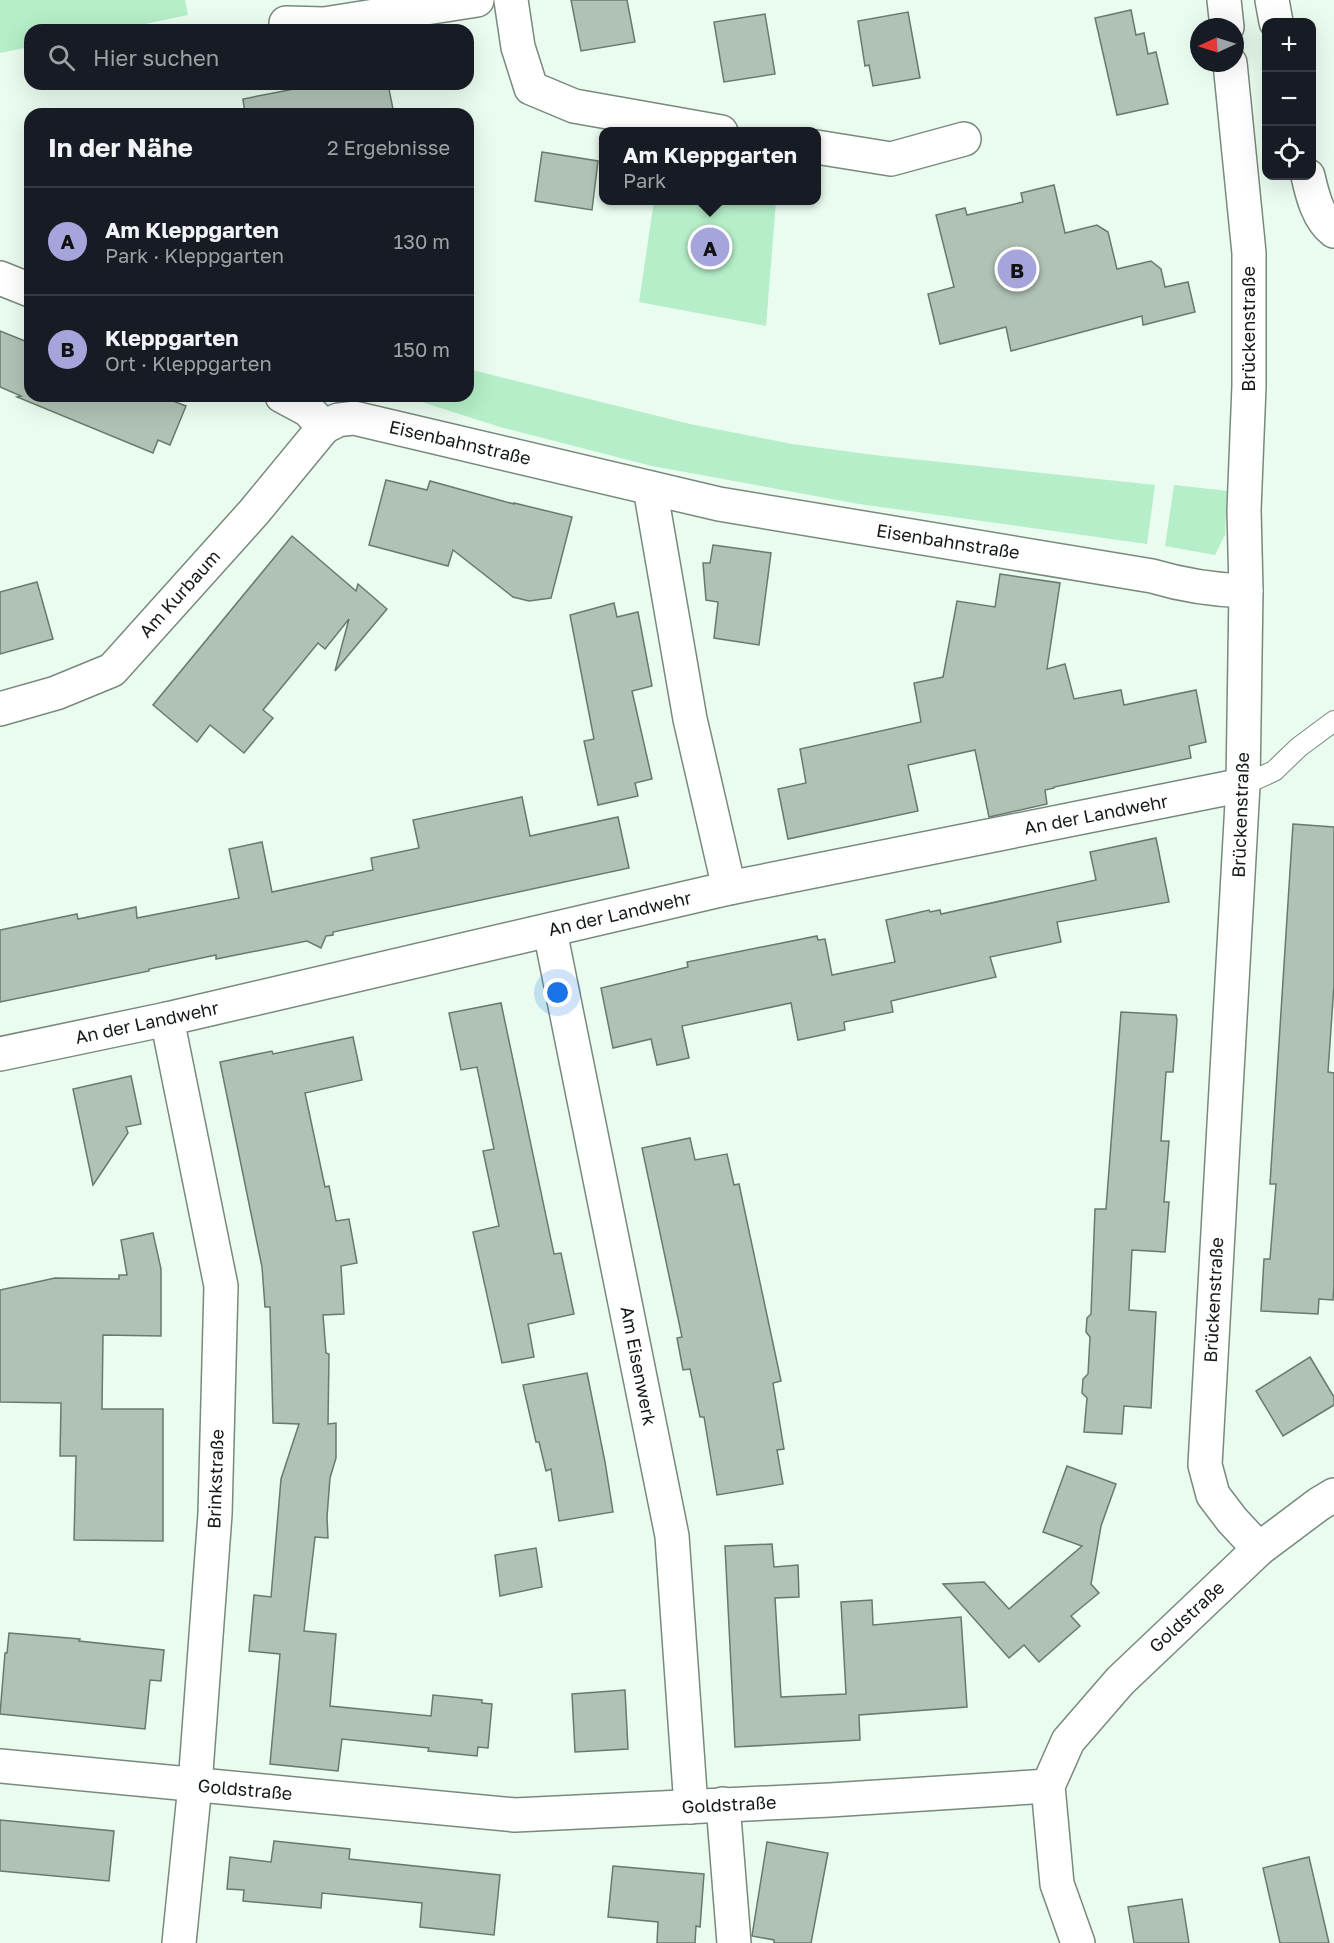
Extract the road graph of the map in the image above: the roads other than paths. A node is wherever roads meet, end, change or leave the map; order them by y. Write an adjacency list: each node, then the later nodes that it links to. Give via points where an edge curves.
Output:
1 (477, 0): 7 (street, via 324,24)
2 (511, 0): 9 (street, via 518,47 531,88 574,106)
3 (1224, 0): 5 (street)
4 (1272, 0): 6 (street)
5 (1226, 18)
6 (1275, 18)
7 (286, 23)
8 (1231, 72): 19 (street, Brückenstraße, via 1249,253)
9 (693, 127)
10 (964, 139): 11 (street, via 891,159)
11 (821, 148)
12 (1309, 180): 13 (street, via 1313,197)
13 (1334, 231)
14 (0, 278): 15 (street)
15 (24, 288)
16 (293, 402): 17 (street, via 308,410)
17 (324, 428): 18 (street, Eisenbahnstraße, via 338,420 354,418); 20 (street, Am Kurbaum, via 112,670 56,693)
18 (650, 488): 19 (street, Eisenbahnstraße, via 719,504); 23 (street, via 690,719)
19 (1246, 591): 22 (street, Brückenstraße)
20 (0, 709)
21 (1334, 721): 22 (lane, via 1274,771)
22 (1243, 785): 23 (street, An der Landwehr); 28 (street, Brückenstraße, via 1205,1465 1213,1495)
23 (729, 888): 24 (street, An der Landwehr)
24 (550, 931): 25 (street, An der Landwehr); 32 (street, Am Eisenwerk, via 672,1536)
25 (167, 1019): 26 (street, An der Landwehr); 30 (street, Brinkstraße, via 221,1286 215,1514)
26 (0, 1054)
27 (1334, 1495): 28 (street, Goldstraße)
28 (1259, 1549): 31 (street, Goldstraße, via 1120,1681 1068,1741)
29 (0, 1766): 30 (street, Goldstraße)
30 (195, 1785): 32 (street, Goldstraße, via 515,1815); 33 (street, Brinkstraße)
31 (1048, 1786): 32 (street, Goldstraße); 35 (street, via 1057,1884)
32 (707, 1805): 34 (street, Am Eisenwerk)
33 (178, 1943)
34 (734, 1943)
35 (1078, 1943)

